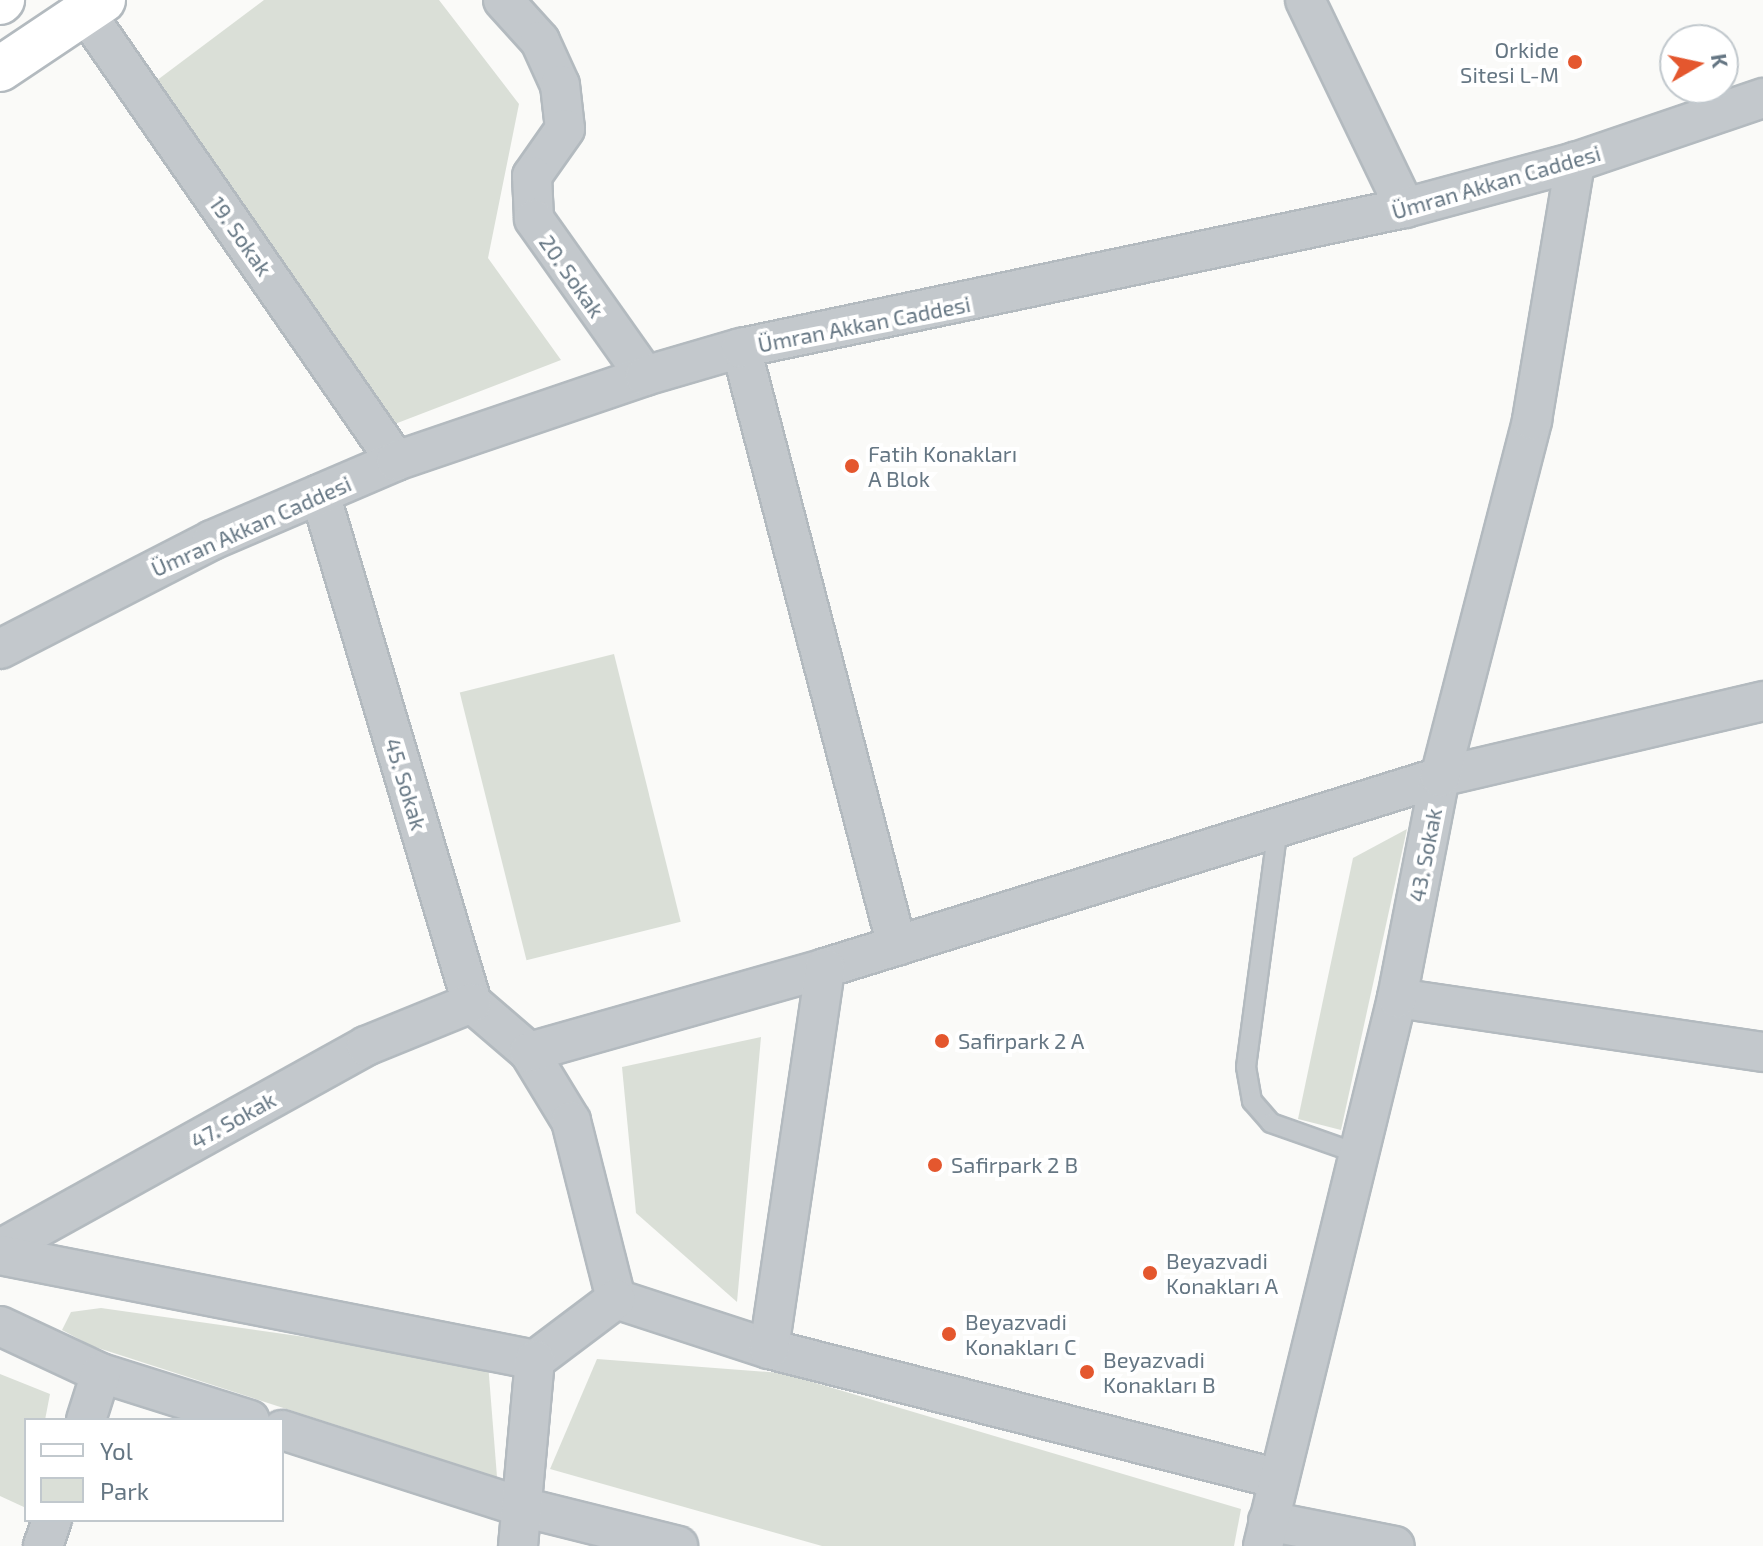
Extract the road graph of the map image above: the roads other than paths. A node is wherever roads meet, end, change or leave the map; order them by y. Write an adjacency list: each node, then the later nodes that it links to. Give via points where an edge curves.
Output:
1 (503, 0): 9 (street, 20. Sokak, via 540,41 560,85 565,129 532,176 534,219)
2 (1305, 0): 7 (street)
3 (94, 6): 4 (main road); 10 (street, 19. Sokak)
4 (0, 69)
5 (1763, 98): 6 (street, Ümran Akkan Caddesi)
6 (1575, 162): 7 (street, Ümran Akkan Caddesi); 14 (street, 43. Sokak, via 1532,420)
7 (1405, 208): 8 (street, Ümran Akkan Caddesi)
8 (741, 348): 9 (street, Ümran Akkan Caddesi); 16 (street)
9 (645, 376): 10 (street, Ümran Akkan Caddesi)
10 (396, 461): 11 (street, Ümran Akkan Caddesi)
11 (320, 494): 12 (street, Ümran Akkan Caddesi); 19 (street, 45. Sokak)
12 (0, 649)
13 (1763, 701): 14 (street)
14 (1440, 777): 15 (street); 18 (street, 43. Sokak)
15 (1278, 827): 16 (street); 22 (lane, via 1246,1067 1252,1101 1271,1123)
16 (897, 946): 17 (street)
17 (825, 968): 20 (street); 26 (street)
18 (1397, 998): 21 (street); 22 (street, 43. Sokak)
19 (472, 1003): 20 (street); 23 (street, 47. Sokak, via 366,1046)
20 (529, 1052): 24 (street, via 571,1121)
21 (1763, 1052)
22 (1359, 1154): 32 (street, 43. Sokak)
23 (0, 1252): 27 (street)
24 (616, 1299): 26 (street); 27 (street)
25 (0, 1326): 28 (street)
26 (769, 1349): 32 (street)
27 (535, 1360): 33 (street)
28 (101, 1373): 29 (street); 30 (street)
29 (87, 1418)
30 (244, 1418)
31 (284, 1431): 33 (street)
32 (1279, 1479): 35 (street, 43. Sokak)
33 (522, 1507): 37 (street); 38 (street)
34 (51, 1522): 36 (street)
35 (1266, 1534): 39 (street)
36 (43, 1546)
37 (518, 1546)
38 (678, 1546)
39 (1395, 1546)

